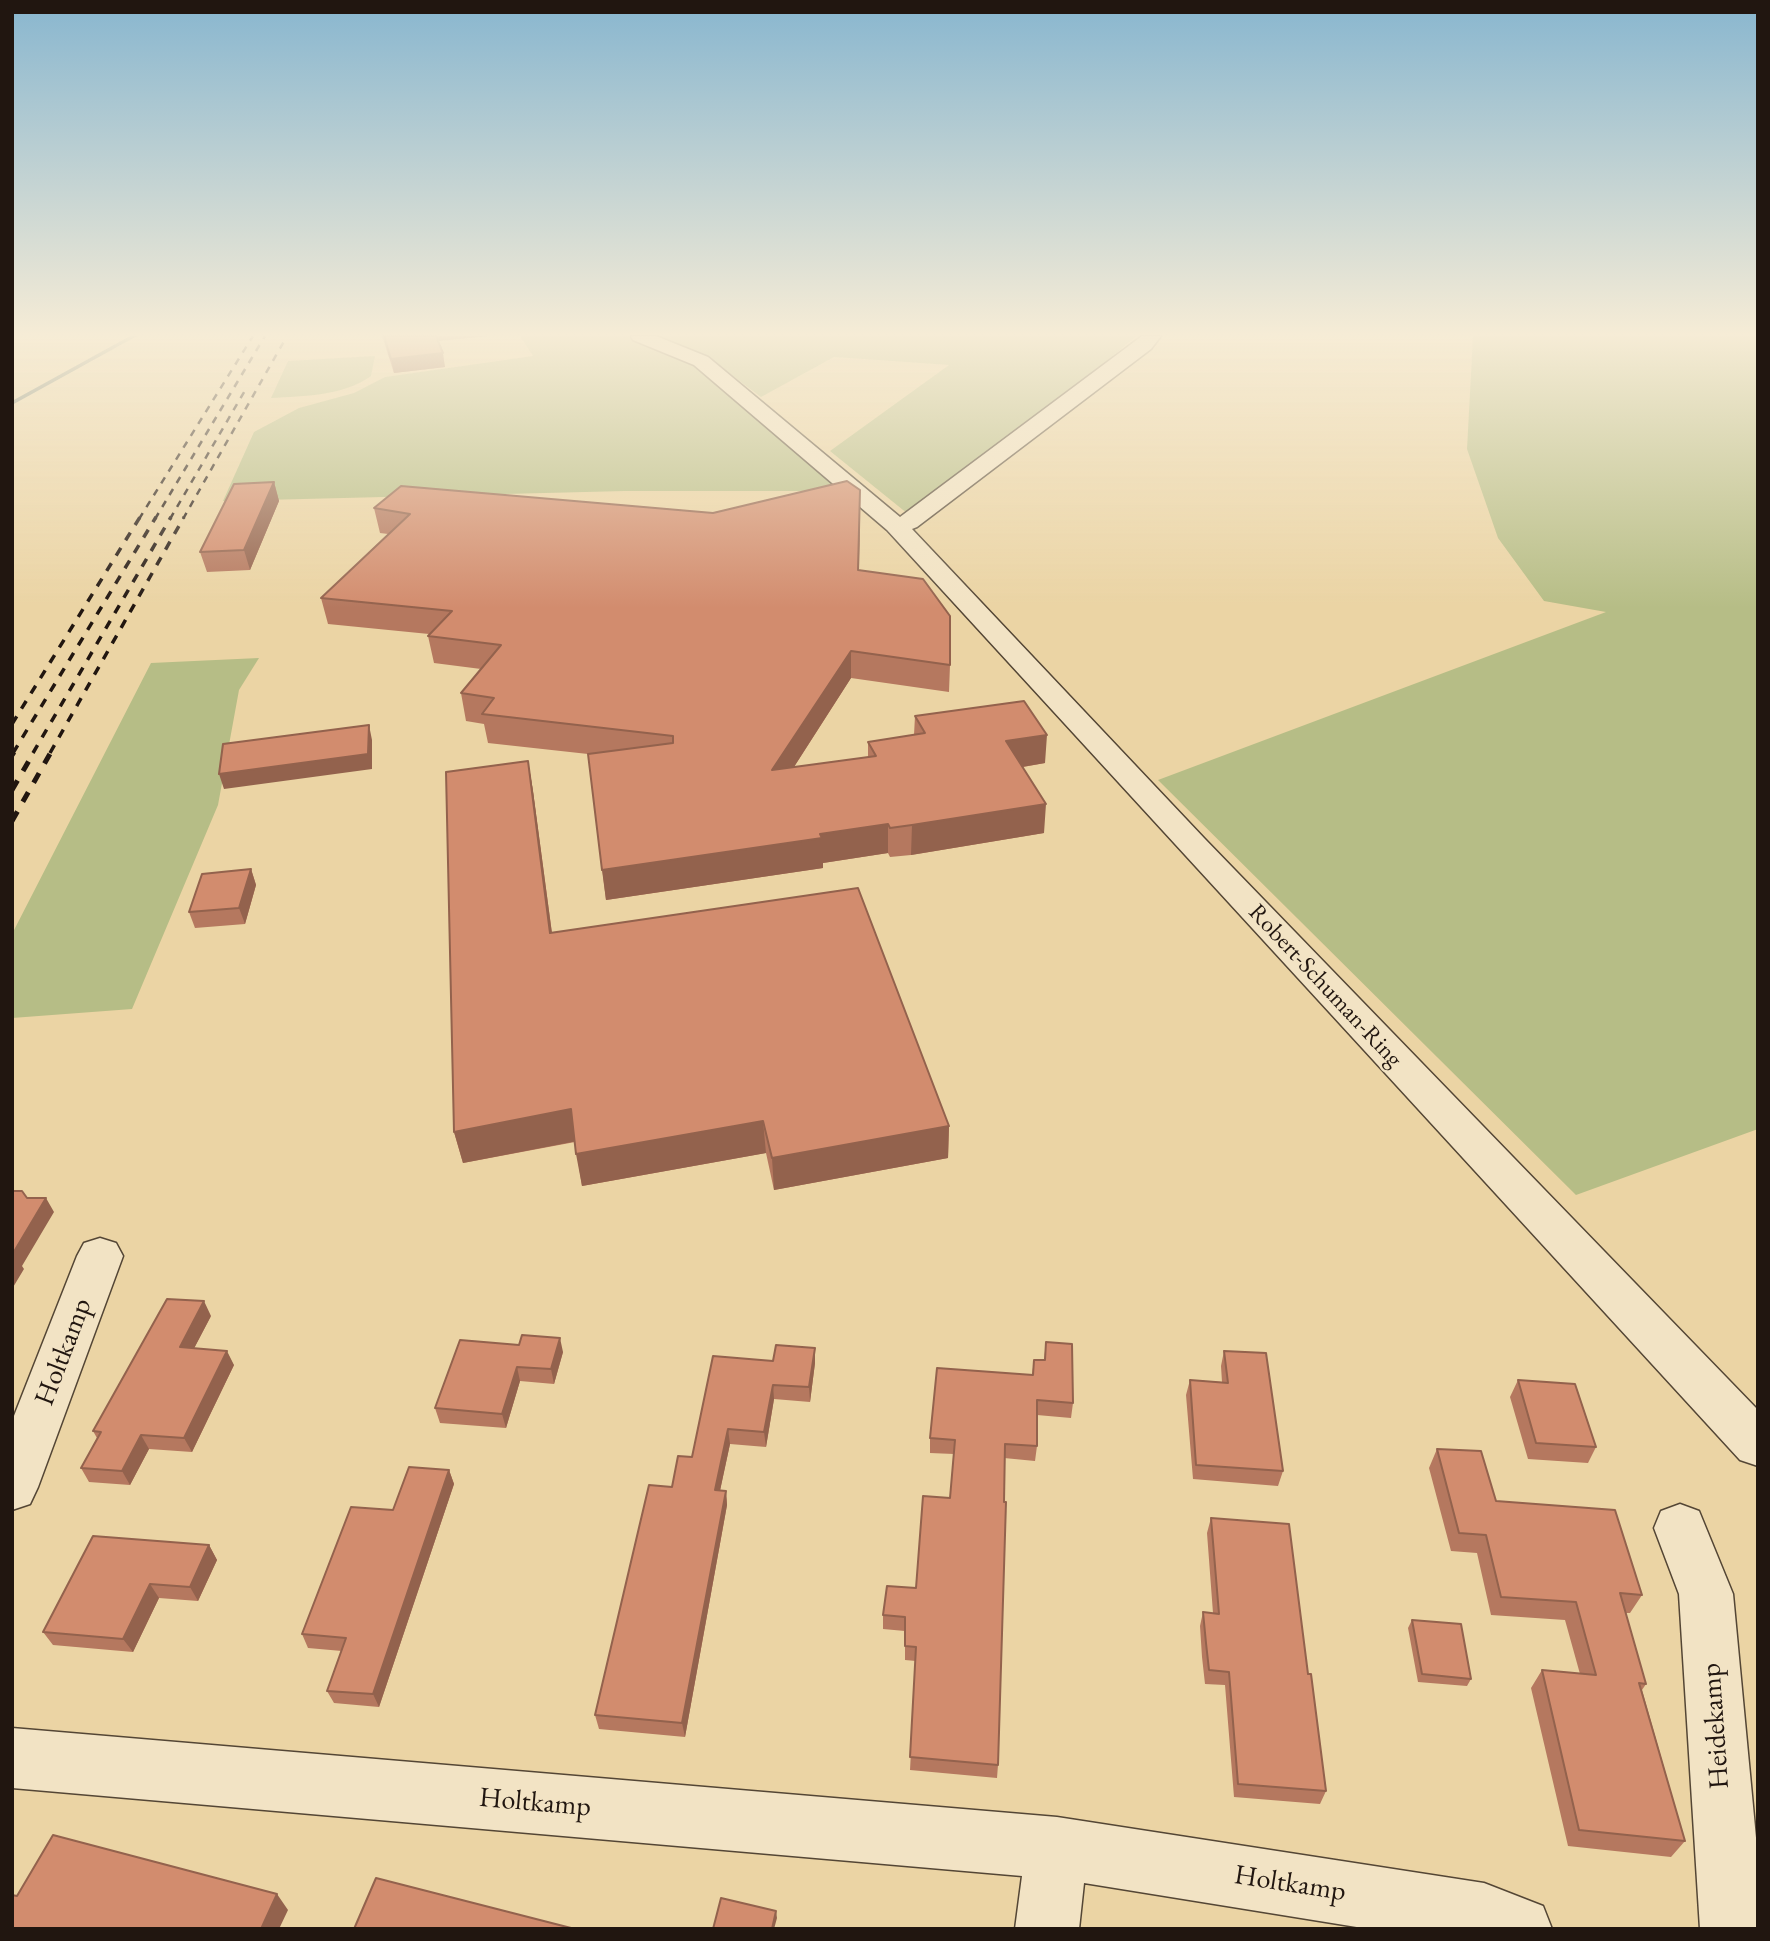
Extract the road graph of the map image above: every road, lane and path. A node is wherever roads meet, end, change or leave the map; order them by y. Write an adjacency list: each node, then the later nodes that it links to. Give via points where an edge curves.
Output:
1 (779, 427): 3 (street, Robert-Schuman-Ring)
2 (1036, 427): 3 (street, via 909,522)
3 (895, 524): 5 (street, Robert-Schuman-Ring)
4 (100, 1256): 6 (street, Holtkamp)
5 (1758, 1444)
6 (12, 1487)
7 (1680, 1528): 12 (street, Heidekamp, via 1706,1594)
8 (12, 1758): 9 (street, Holtkamp)
9 (1057, 1848): 10 (street); 11 (street, Holtkamp, via 1483,1914)
10 (1047, 1929)
11 (1520, 1929)
12 (1732, 1929)

